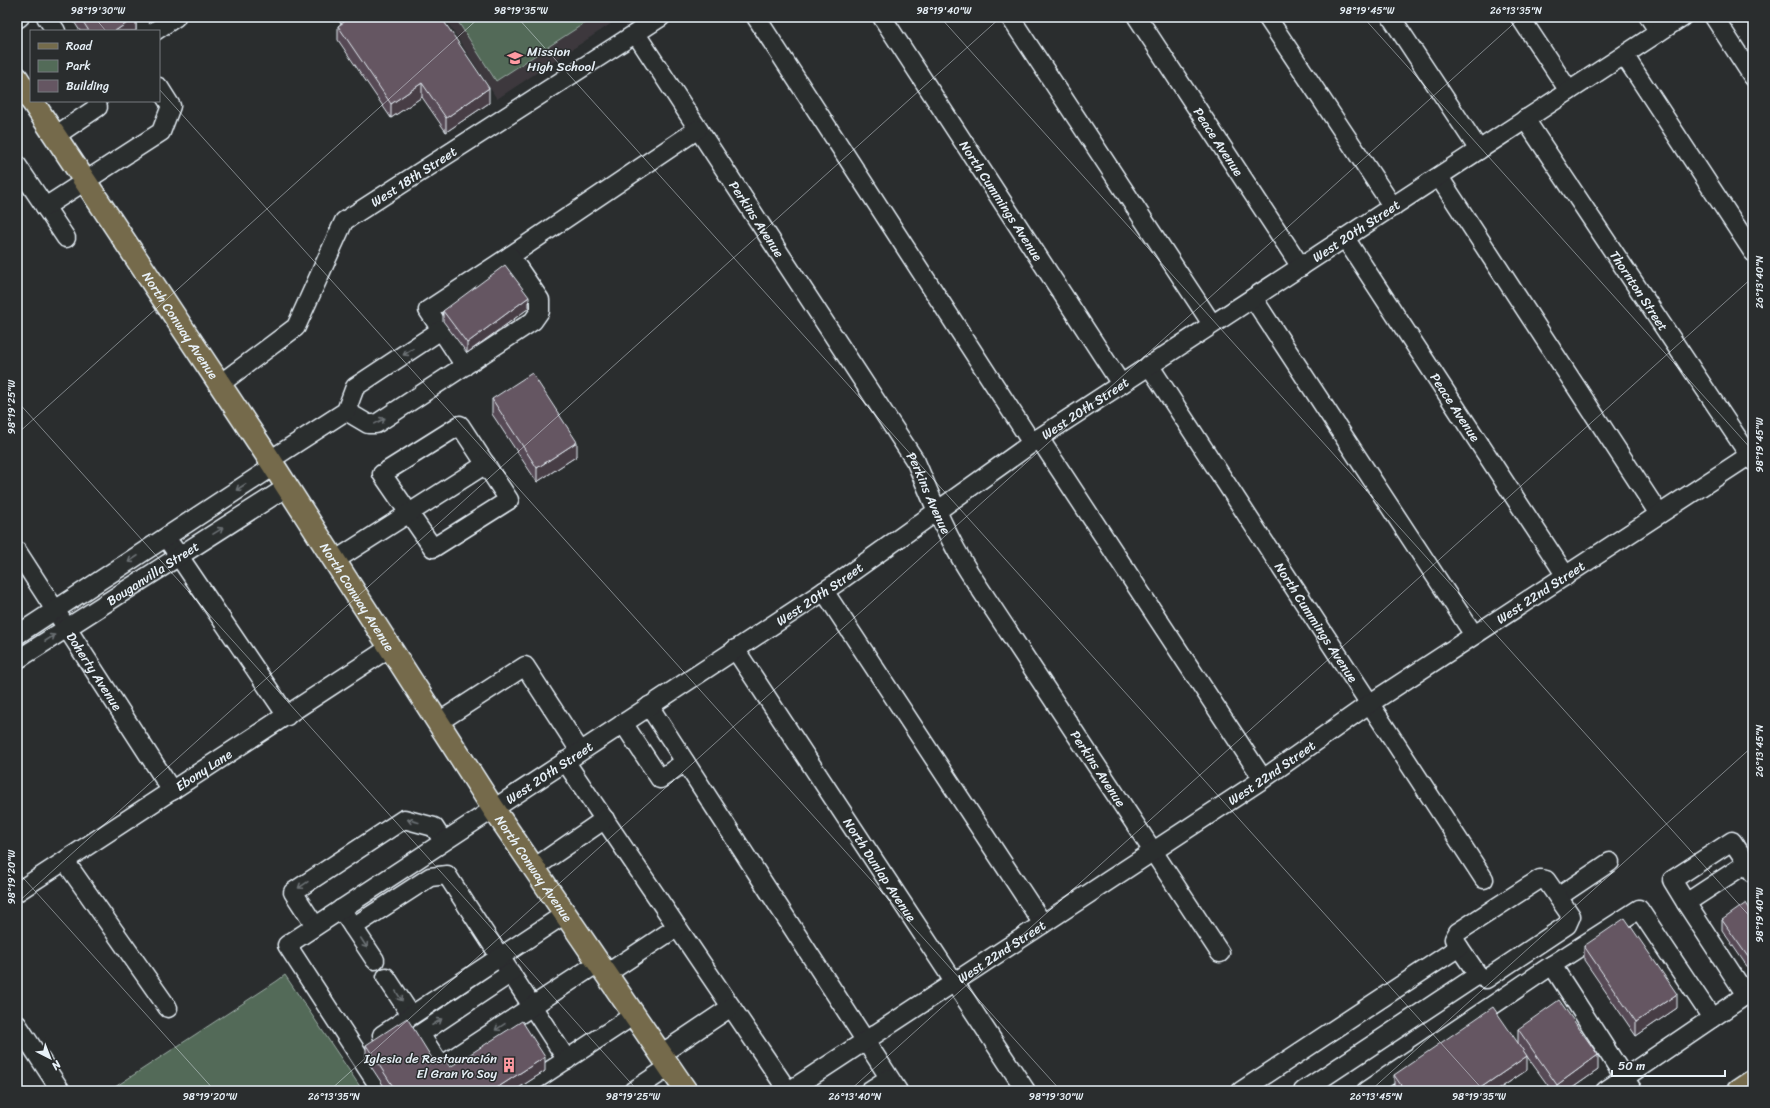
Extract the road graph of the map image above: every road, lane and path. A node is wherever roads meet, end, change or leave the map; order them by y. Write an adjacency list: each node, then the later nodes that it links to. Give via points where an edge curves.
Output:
1 (20, 17): 16 (street)
2 (46, 17): 17 (street)
3 (134, 17): 18 (street)
4 (176, 17): 19 (street)
5 (661, 17): 21 (street, West 18th Street)
6 (756, 17): 50 (street)
7 (882, 17): 48 (street, North Cummings Avenue)
8 (1010, 17): 43 (street)
9 (1137, 17): 41 (street, Peace Avenue)
10 (1267, 17): 36 (street)
11 (1391, 17): 31 (street)
12 (1520, 17): 25 (street)
13 (1649, 17): 20 (street)
14 (1682, 17): 20 (street, West 20th Street)
15 (1714, 17): 23 (street)
16 (17, 19)
17 (55, 30)
18 (142, 30)
19 (156, 30)
20 (1659, 32): 22 (street, West 20th Street)
21 (636, 34): 29 (street, Perkins Avenue); 47 (street, West 18th Street, via 344,221 296,327)
22 (1624, 55): 25 (street, West 20th Street); 39 (street)
23 (1753, 76)
24 (160, 89): 34 (street, via 171,106 161,132)
25 (1569, 91): 28 (street, West 20th Street)
26 (31, 102): 30 (main road, North Conway Avenue)
27 (98, 108): 30 (street)
28 (1525, 119): 31 (street, West 20th Street); 51 (street, Thornton Street)
29 (698, 129): 40 (street); 55 (street, Perkins Avenue, via 916,462)
30 (55, 136): 34 (main road, North Conway Avenue)
31 (1479, 150): 33 (street, West 20th Street)
32 (20, 175): 35 (street)
33 (1439, 177): 36 (street, West 20th Street); 57 (street)
34 (85, 182): 35 (street); 47 (main road, North Conway Avenue)
35 (45, 207): 37 (street)
36 (1393, 207): 38 (street, West 20th Street)
37 (66, 238)
38 (1345, 238): 41 (street, West 20th Street); 62 (street, Peace Avenue)
39 (1753, 252)
40 (510, 256): 44 (street, via 428,310); 46 (street, via 540,300 540,311 533,321)
41 (1301, 267): 42 (street, West 20th Street)
42 (1253, 298): 43 (street, West 20th Street); 67 (street)
43 (1212, 324): 45 (street, West 20th Street)
44 (441, 330): 46 (street); 49 (street, one-way to 49, via 355,387)
45 (1149, 365): 48 (street, West 20th Street); 71 (street, North Cummings Avenue)
46 (465, 366): 49 (street, one-way to 46, via 368,424 376,424)
47 (220, 384): 52 (main road, North Conway Avenue)
48 (1121, 384): 50 (street, West 20th Street)
49 (346, 411): 52 (street, Bouganvilla Street)
50 (1035, 440): 55 (street, West 20th Street); 78 (street)
51 (1752, 457): 57 (street, West 22nd Street)
52 (272, 463): 54 (main road, North Conway Avenue); 58 (street, Bouganvilla Street, one-way to 58)
53 (486, 464): 56 (street); 56 (street, via 509,500 433,548); 56 (street, via 460,425 382,474)
54 (287, 487): 60 (street, Bouganvilla Street, one-way to 54); 61 (main road, North Conway Avenue)
55 (936, 511): 63 (street, West 20th Street); 83 (street, Perkins Avenue, via 969,572)
56 (409, 513): 61 (street)
57 (1659, 514): 62 (street, West 22nd Street)
58 (167, 536): 60 (street); 64 (street, Bouganvilla Street, one-way to 64)
59 (17, 551): 64 (street, Doherty Avenue)
60 (178, 556): 65 (street, Bouganvilla Street); 73 (street)
61 (334, 562): 68 (main road, North Conway Avenue)
62 (1566, 576): 67 (street, West 22nd Street)
63 (824, 591): 69 (street, West 20th Street); 96 (street)
64 (56, 609): 65 (street, Doherty Avenue); 66 (street, Bouganvilla Street)
65 (67, 627): 70 (street, Bouganvilla Street, one-way to 65); 79 (street, Doherty Avenue)
66 (17, 635)
67 (1474, 635): 71 (street, West 22nd Street)
68 (389, 648): 73 (street, Ebony Lane); 75 (main road, North Conway Avenue)
69 (735, 649): 72 (street, West 20th Street); 109 (street, North Dunlap Avenue)
70 (17, 660)
71 (1369, 704): 78 (street, West 22nd Street); 89 (street, North Cummings Avenue)
72 (649, 706): 74 (street, West 20th Street); 77 (street)
73 (287, 716): 79 (street, Ebony Lane)
74 (623, 722): 76 (street, West 20th Street); 77 (street, via 660,779)
75 (437, 723): 76 (street, via 525,666); 80 (main road, North Conway Avenue)
76 (572, 756): 80 (street, West 20th Street); 81 (street)
77 (685, 762): 118 (street)
78 (1263, 779): 83 (street, West 22nd Street)
79 (172, 791): 84 (street, Ebony Lane)
80 (493, 808): 82 (street, West 20th Street); 86 (main road, North Conway Avenue)
81 (605, 819): 86 (street); 99 (street)
82 (443, 841): 88 (street, West 20th Street); 97 (street, one-way to 97, via 434,827 404,819 293,892)
83 (1152, 852): 96 (street, West 22nd Street); 101 (street, Perkins Avenue)
84 (65, 861): 91 (street, Ebony Lane); 113 (street)
85 (1610, 862): 92 (street)
86 (534, 868): 95 (main road, North Conway Avenue)
87 (1750, 868): 93 (street); 93 (street, via 1732,840 1672,880)
88 (396, 873): 90 (street); 94 (street, West 20th Street)
89 (1484, 879)
90 (408, 891): 98 (street); 102 (street, via 430,877 447,875)
91 (17, 892)
92 (1558, 897): 100 (street, via 1546,880 1540,879 1458,932 1454,939); 107 (street, via 1571,916 1567,925 1486,979)
93 (1686, 903): 110 (street)
94 (341, 909): 97 (street, West 20th Street); 98 (street)
95 (565, 914): 102 (street); 105 (main road, North Conway Avenue)
96 (1043, 924): 109 (street, West 22nd Street)
97 (315, 926): 119 (street, West 20th Street, via 287,945)
98 (353, 927): 103 (street, one-way to 103)
99 (677, 927): 105 (street); 112 (street)
100 (1459, 947): 107 (street); 133 (street)
101 (1220, 953)
102 (500, 957): 106 (street); 114 (street)
103 (375, 960)
104 (1552, 965): 116 (street, via 1639,910); 123 (street); 124 (street)
105 (602, 968): 111 (street); 115 (main road, North Conway Avenue)
106 (511, 973): 111 (street); 111 (street, one-way to 106, via 441,1066 420,1034)
107 (1478, 975): 134 (street)
108 (386, 977): 114 (street, one-way to 114)
109 (955, 982): 118 (street, West 22nd Street); 132 (street, North Dunlap Avenue)
110 (1750, 997): 116 (street)
111 (532, 1006): 120 (street)
112 (731, 1007): 121 (street); 130 (street)
113 (168, 1008)
114 (411, 1015): 119 (street)
115 (634, 1016): 120 (street); 121 (main road, North Conway Avenue)
116 (1712, 1018): 123 (street)
117 (17, 1024): 125 (street)
118 (865, 1042): 122 (street); 130 (street, West 22nd Street)
119 (356, 1052): 126 (street)
120 (567, 1060): 127 (street)
121 (665, 1061): 128 (street); 129 (main road, North Conway Avenue)
122 (893, 1084): 131 (street)
123 (1629, 1084): 135 (street)
124 (1375, 1088)
125 (62, 1091)
126 (382, 1091)
127 (520, 1091)
128 (633, 1091)
129 (686, 1091)
130 (788, 1091)
131 (869, 1091)
132 (1026, 1091)
133 (1241, 1091)
134 (1303, 1091)
135 (1605, 1091)

